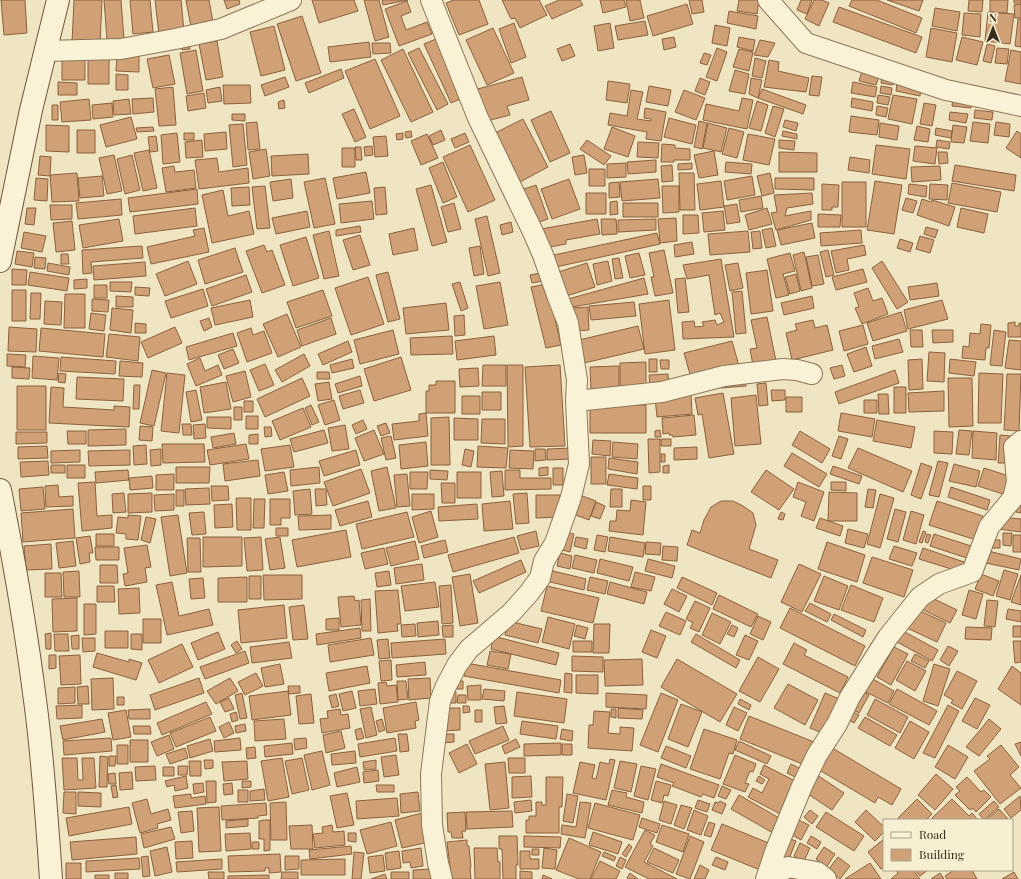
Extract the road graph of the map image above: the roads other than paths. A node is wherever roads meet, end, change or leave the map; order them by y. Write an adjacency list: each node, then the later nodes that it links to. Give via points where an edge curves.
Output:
1 (58, 0): 5 (street)
2 (291, 0): 5 (street, via 221,29 176,39 121,49)
3 (431, 0): 9 (street, via 478,118 543,255 568,323 577,380)
4 (768, 0): 6 (street, via 806,43 946,90)
5 (45, 51): 7 (street)
6 (1021, 106)
7 (0, 261)
8 (812, 374): 9 (street, via 784,369 724,376 662,392)
9 (576, 401): 13 (street, via 579,464 556,543 544,561 540,578 529,593 511,613 469,649 457,665 440,701 431,774 432,825)
10 (1021, 441): 14 (street, via 1014,447 1017,482 1013,498 989,528 972,572 939,584 920,597 888,637 850,696 837,724 817,755 802,786)
11 (0, 490): 12 (street, via 20,593 36,700)
12 (51, 879)
13 (442, 879)
14 (766, 879)
15 (769, 879): 16 (street, via 788,866 817,872)
16 (826, 879)

